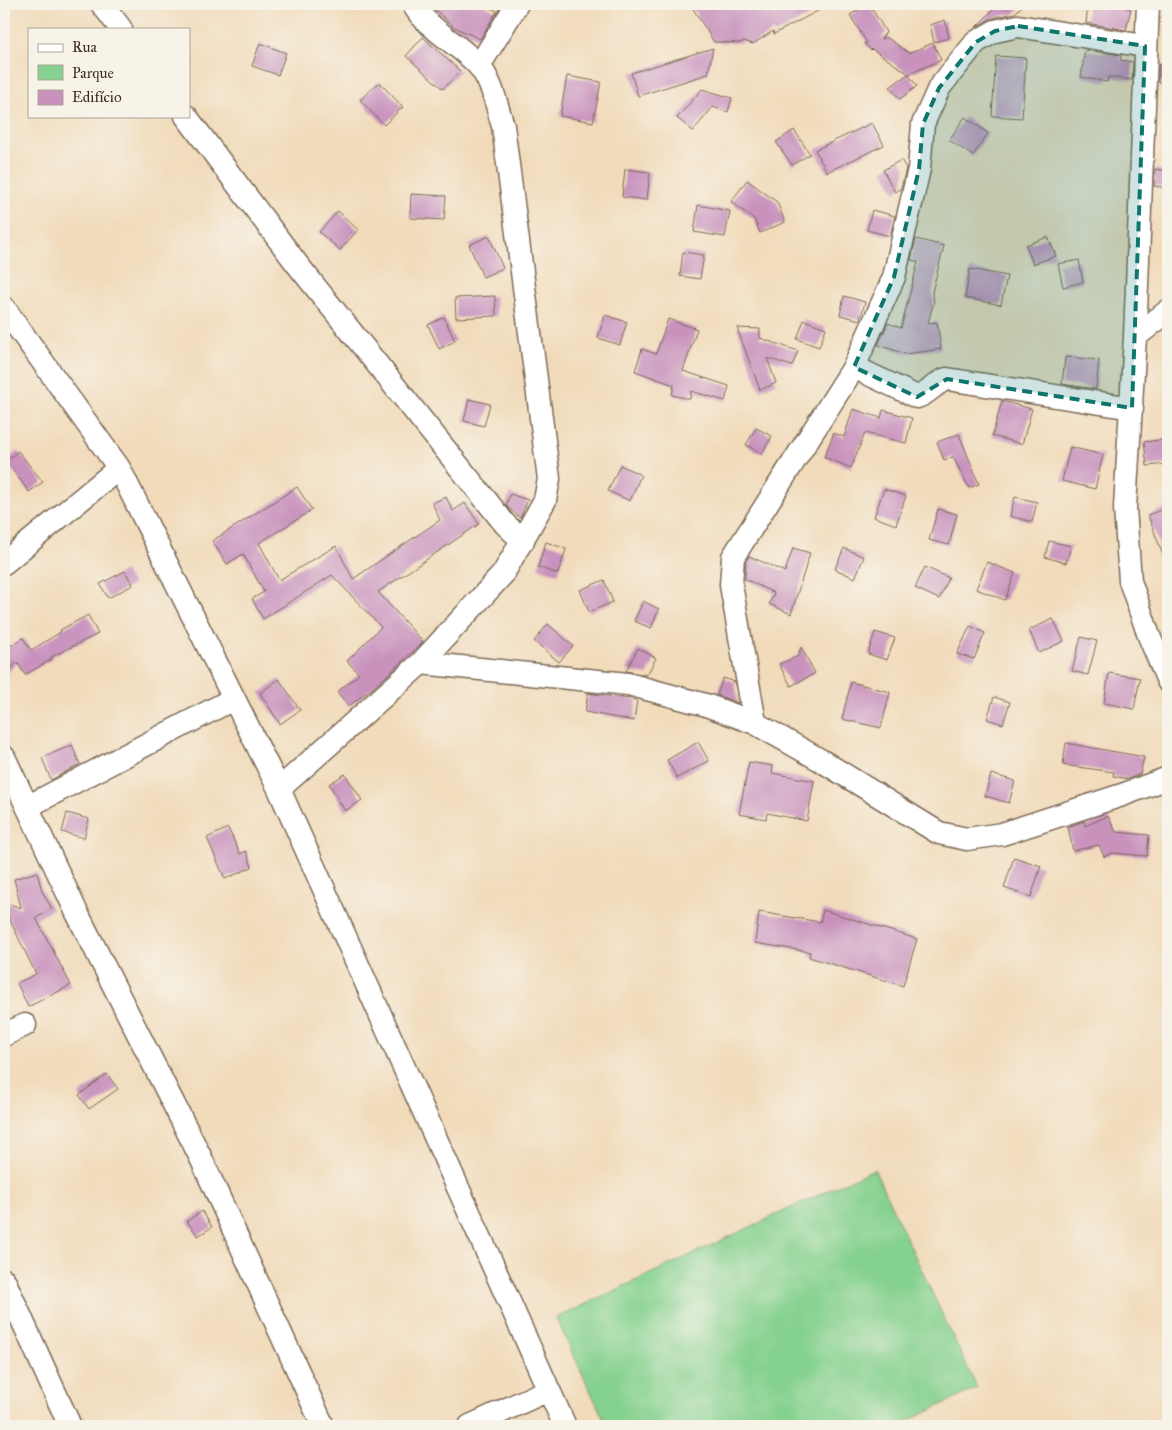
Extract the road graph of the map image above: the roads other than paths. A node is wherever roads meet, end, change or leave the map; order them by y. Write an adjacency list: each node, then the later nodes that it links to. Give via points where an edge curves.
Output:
1 (102, 4): 5 (street)
2 (413, 4): 7 (street)
3 (517, 4): 7 (street)
4 (1143, 6): 6 (street)
5 (120, 28)
6 (1145, 46): 11 (street); 12 (street, via 1018,26 995,31 976,42 939,88 923,124 919,169 894,277)
7 (480, 66): 15 (street, via 503,126 549,479 545,500)
8 (187, 118): 15 (street, via 296,264 505,524)
9 (1168, 311): 11 (street)
10 (7, 317): 14 (street)
11 (1135, 337): 13 (street)
12 (854, 367): 13 (street, via 918,397 947,379); 20 (street, via 733,557 731,586)
13 (1132, 408): 18 (street, via 1126,508 1130,581)
14 (119, 468): 16 (street); 19 (street)
15 (523, 541): 17 (street, via 503,574)
16 (4, 563)
17 (421, 663): 20 (street, via 628,684 706,705); 23 (street)
18 (1168, 681)
19 (233, 699): 23 (street); 24 (street)
20 (755, 723): 22 (street, via 939,833 967,839 1002,834)
21 (4, 757): 24 (street)
22 (1168, 778)
23 (279, 789): 28 (street)
24 (29, 806): 30 (street, via 78,913 200,1156)
25 (25, 1025): 26 (street)
26 (4, 1035)
27 (4, 1280): 29 (street)
28 (548, 1390): 31 (street); 32 (street)
29 (70, 1426)
30 (322, 1426)
31 (470, 1426)
32 (565, 1426)

